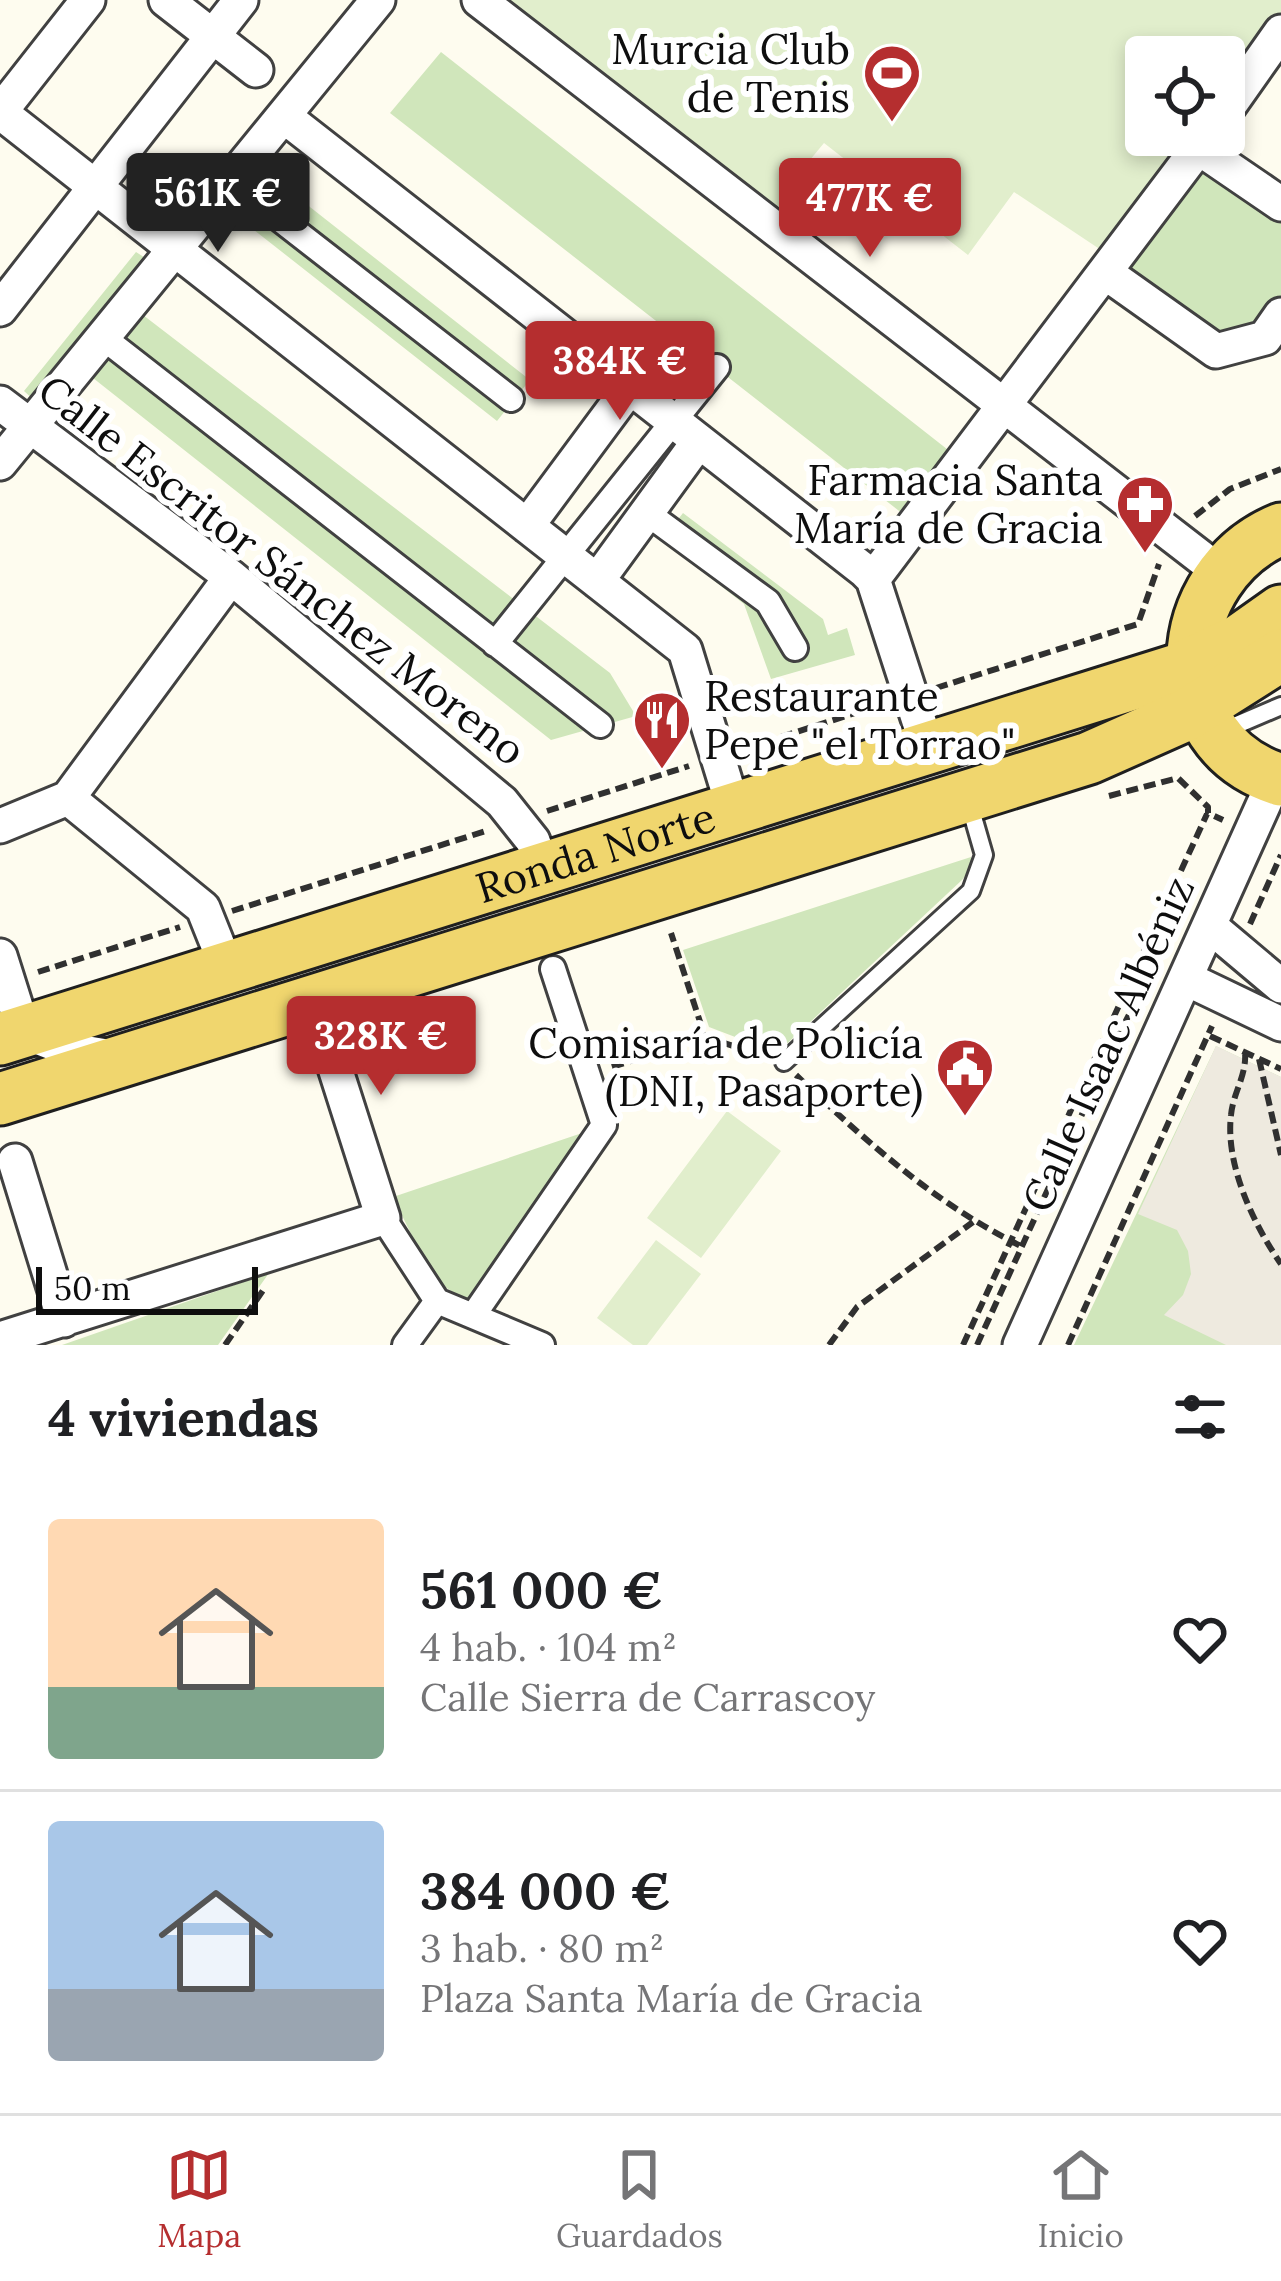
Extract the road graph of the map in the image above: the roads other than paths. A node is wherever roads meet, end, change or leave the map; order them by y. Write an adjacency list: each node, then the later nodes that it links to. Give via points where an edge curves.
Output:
1 (88, 0): 10 (street)
2 (166, 0): 6 (street)
3 (241, 0): 6 (street)
4 (378, 0): 11 (street)
5 (479, 0): 26 (street)
6 (213, 36): 8 (street); 15 (street)
7 (1275, 54): 9 (street)
8 (256, 70)
9 (1245, 89)
10 (0, 112): 15 (street)
11 (285, 117): 14 (street); 23 (street)
12 (1193, 156): 18 (street)
13 (1221, 156): 16 (street)
14 (232, 182): 17 (street); 24 (street)
15 (93, 188): 17 (street); 19 (street)
16 (1281, 204)
17 (176, 253): 21 (street); 32 (street)
18 (1106, 273): 20 (street, via 1216,351 1265,338); 26 (street)
19 (0, 309)
20 (1281, 315)
21 (104, 339): 28 (street); 40 (street)
22 (716, 368): 27 (street)
23 (630, 387): 27 (street); 32 (street)
24 (511, 399)
25 (0, 404): 28 (street, Calle Escritor Sánchez Moreno)
26 (1004, 408): 35 (street); 37 (street)
27 (670, 419): 29 (street); 34 (street)
28 (31, 427): 30 (street); 36 (street, Calle Escritor Sánchez Moreno)
29 (700, 441): 31 (street); 37 (street)
30 (0, 463)
31 (647, 513): 38 (street); 41 (street, via 768,602)
32 (527, 526): 34 (street)
33 (1281, 529): 35 (main road)
34 (563, 555): 38 (street); 40 (street)
35 (1221, 573): 44 (main road, via 1198,615)
36 (231, 577): 49 (street); 52 (street, Calle Escritor Sánchez Moreno, via 520,820)
37 (873, 579): 46 (street)
38 (597, 581): 50 (street, via 686,650)
39 (1281, 611): 44 (main road)
40 (496, 644): 45 (street)
41 (795, 648)
42 (1281, 656): 44 (main road)
43 (1281, 706): 44 (lane)
44 (1195, 717): 46 (main road, Ronda Norte); 47 (main road); 48 (main road, Ronda Norte, via 1095,778)
45 (600, 725)
46 (928, 749): 50 (main road, Ronda Norte)
47 (1262, 787): 53 (street, Calle Isaac Albéniz, via 1237,826)
48 (967, 796): 59 (main road, Ronda Norte); 63 (lane, via 984,855 971,891)
49 (68, 798): 51 (street); 54 (street, via 210,918)
50 (734, 809): 52 (main road, Ronda Norte)
51 (0, 826)
52 (543, 869): 54 (main road, Ronda Norte)
53 (1210, 927): 57 (street, Calle Isaac Albéniz); 58 (street)
54 (226, 968): 61 (main road, Ronda Norte)
55 (4, 969): 61 (street)
56 (554, 969): 68 (street, via 604,1125)
57 (1186, 980): 60 (street); 73 (street, Calle Isaac Albéniz)
58 (1281, 986)
59 (313, 999): 62 (main road, Ronda Norte); 66 (street)
60 (1281, 1024)
61 (12, 1035): 62 (street, via 86,1054)
62 (133, 1056): 64 (main road, Ronda Norte)
63 (784, 1062)
64 (0, 1099)
65 (15, 1161): 69 (street)
66 (383, 1218): 67 (street); 69 (street)
67 (437, 1300): 68 (street); 71 (street)
68 (475, 1313): 72 (street)
69 (64, 1320): 70 (street)
70 (6, 1340)
71 (405, 1345)
72 (542, 1345)
73 (1020, 1345)

